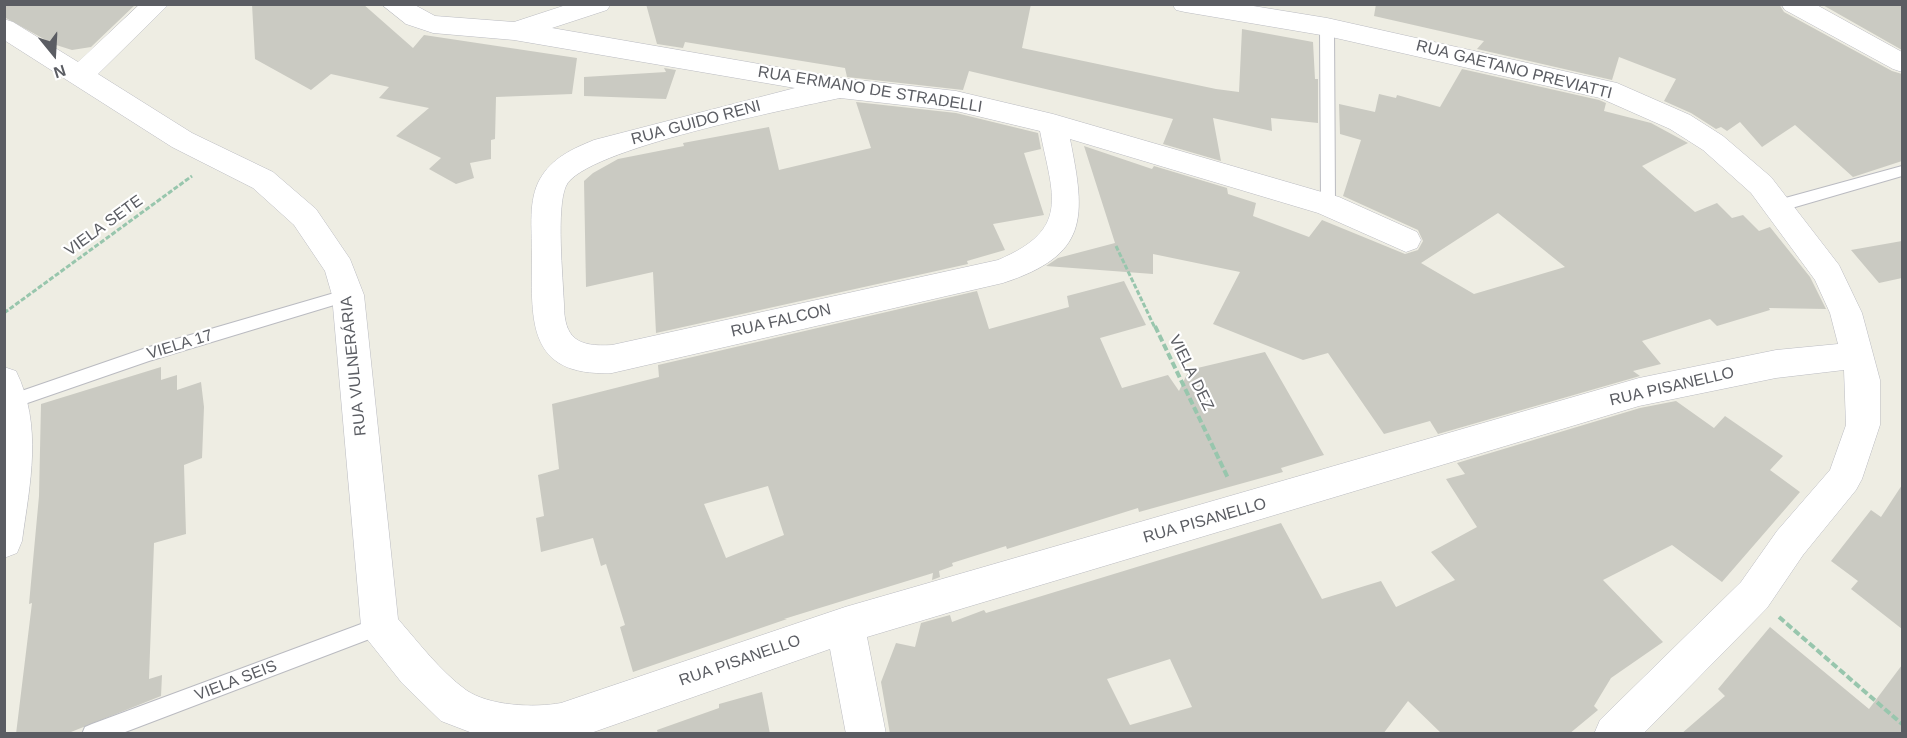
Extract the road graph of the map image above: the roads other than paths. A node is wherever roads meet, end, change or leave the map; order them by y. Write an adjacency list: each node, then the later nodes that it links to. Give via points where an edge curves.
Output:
1 (156, 4): 11 (street)
2 (394, 4): 9 (street, RUA ERMANO DE STRADELLI, via 433,24)
3 (598, 4): 9 (street)
4 (1185, 4): 6 (street, RUA GAETANO PREVIATTI)
5 (1794, 4): 10 (street)
6 (1214, 8): 7 (street, RUA GAETANO PREVIATTI)
7 (1327, 27): 16 (lane); 17 (street, RUA GAETANO PREVIATTI, via 1607,90 1680,123 1713,143 1761,185)
8 (4, 28): 11 (street, RUA VULNERÁRIA, via 57,64)
9 (514, 31): 12 (street, RUA ERMANO DE STRADELLI)
10 (1902, 63)
11 (81, 75): 19 (street, RUA VULNERÁRIA, via 182,140 263,180 305,217 339,268)
12 (840, 88): 13 (street, RUA ERMANO DE STRADELLI, via 956,101); 15 (street, RUA GUIDO RENI, via 604,147 575,160)
13 (1053, 124): 15 (street, RUA FALCON, via 1066,216 1061,234 1028,262 612,359 589,361 570,356 554,338 548,320 547,204 551,185); 16 (street, RUA ERMANO DE STRADELLI)
14 (1902, 171): 17 (lane)
15 (559, 173)
16 (1328, 205): 18 (street, RUA ERMANO DE STRADELLI)
17 (1778, 206): 20 (street, RUA GAETANO PREVIATTI, via 1828,274 1846,313)
18 (1406, 240)
19 (348, 295): 21 (lane, VIELA 17); 24 (street, RUA VULNERÁRIA)
20 (1858, 355): 23 (street, RUA PISANELLO, via 1776,364 1639,392); 28 (street, RUA GAETANO PREVIATTI, via 1863,380 1863,424 1844,479 1790,543 1754,595)
21 (9, 391): 22 (street, via 14,458)
22 (4, 541)
23 (845, 625): 25 (street, RUA PISANELLO, via 561,723 537,726); 27 (street)
24 (380, 626): 25 (street); 26 (lane, VIELA SEIS)
25 (462, 720)
26 (92, 734)
27 (866, 734)
28 (1614, 734)

